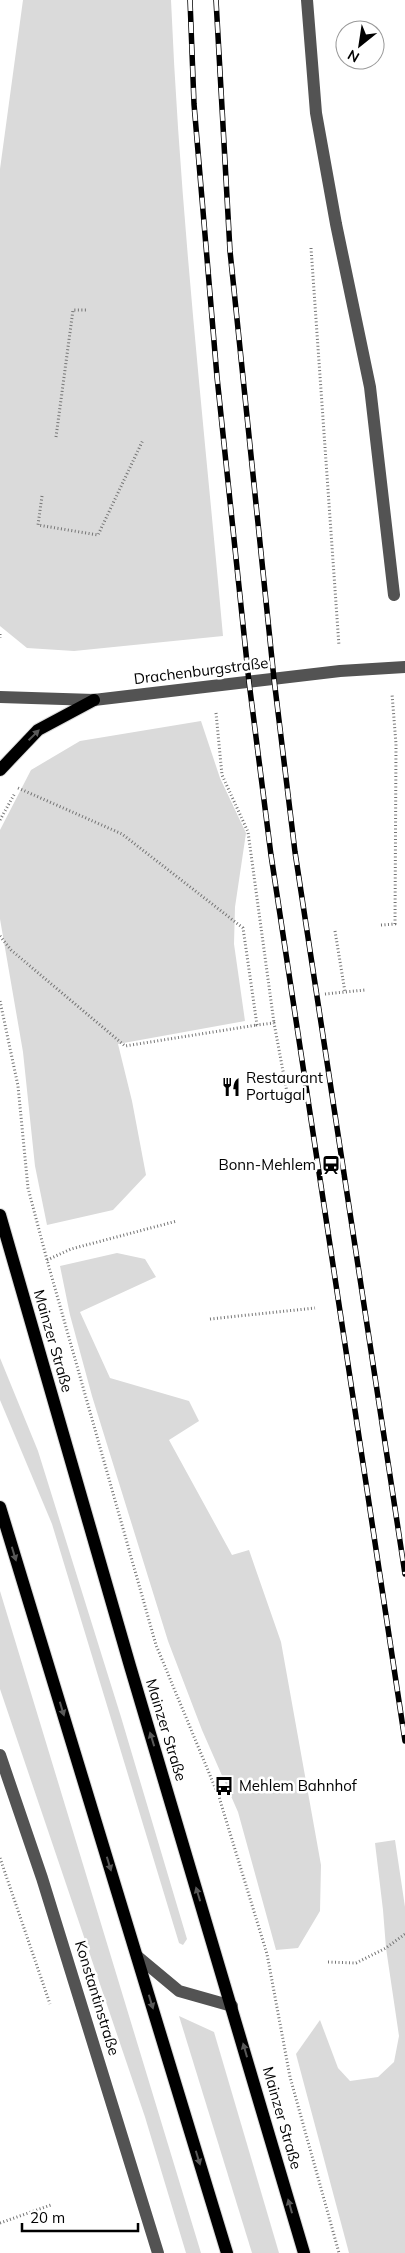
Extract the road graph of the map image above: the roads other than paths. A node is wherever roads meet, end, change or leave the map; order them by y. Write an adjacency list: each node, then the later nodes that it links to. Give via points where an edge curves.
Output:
1 (307, 0): 2 (street, via 316,113 370,387)
2 (394, 595)
3 (405, 667): 5 (street, Drachenburgstraße, via 340,671)
4 (0, 698): 5 (street, Drachenburgstraße)
5 (94, 700): 6 (main road, one-way to 5, via 38,730)
6 (0, 770)
7 (0, 1215): 11 (main road, Mainzer Straße, one-way to 7)
8 (0, 1507): 10 (main road, one-way to 10)
9 (0, 1755): 12 (street, Konstantinstraße, via 42,1878)
10 (137, 1956): 11 (street, via 179,1991); 13 (main road, one-way to 13)
11 (232, 2006): 14 (main road, Mainzer Straße, one-way to 11)
12 (158, 2253)
13 (227, 2253)
14 (304, 2253)

